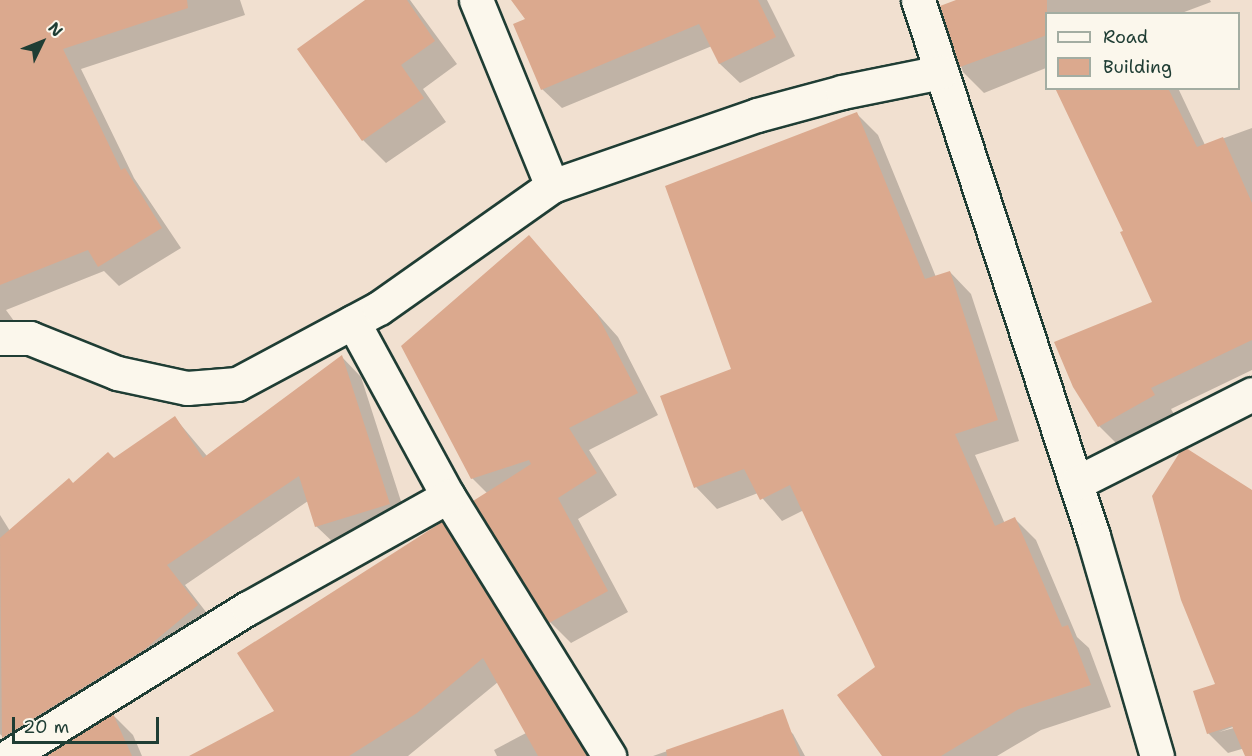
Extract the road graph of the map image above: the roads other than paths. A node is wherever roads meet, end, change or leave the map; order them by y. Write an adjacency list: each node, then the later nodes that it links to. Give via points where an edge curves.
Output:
1 (476, 0): 4 (street)
2 (918, 0): 3 (street)
3 (942, 72): 4 (street, via 842,92 757,115); 8 (street)
4 (552, 186): 5 (street)
5 (353, 322): 6 (street, via 237,384 187,388 117,373 30,338); 9 (street)
6 (0, 338)
7 (1252, 394): 8 (street)
8 (1076, 483): 12 (street)
9 (448, 496): 10 (street, via 248,608); 11 (street)
10 (9, 756)
11 (609, 756)
12 (1157, 756)

